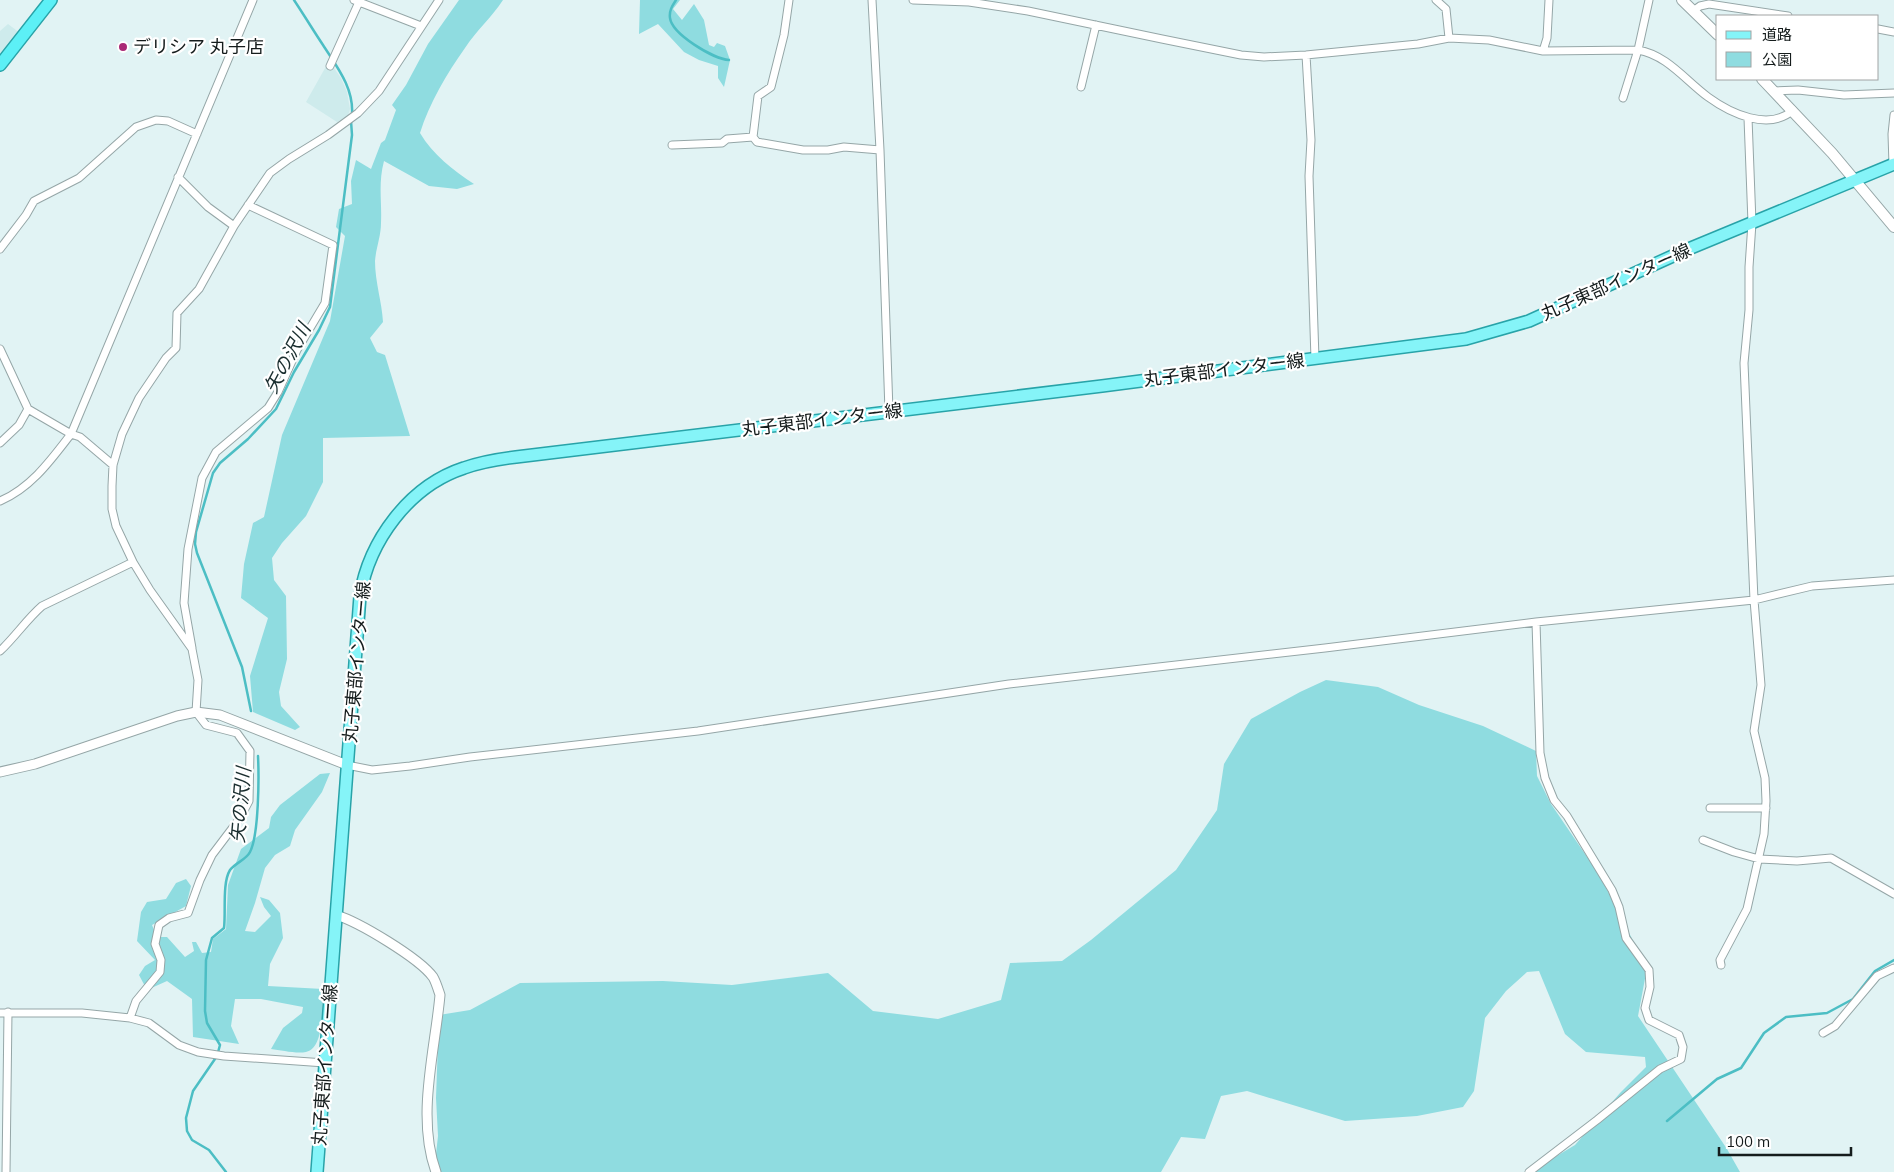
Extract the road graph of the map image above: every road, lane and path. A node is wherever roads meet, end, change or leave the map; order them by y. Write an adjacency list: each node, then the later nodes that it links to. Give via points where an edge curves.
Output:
1 (51, 0): 25 (highway)
2 (254, 0): 34 (street)
3 (438, 0): 16 (street)
4 (789, 0): 35 (street, via 771,87 758,96)
5 (872, 0): 37 (street)
6 (913, 0): 15 (street, via 969,2)
7 (1436, 0): 20 (street, via 1446,9)
8 (1549, 0): 22 (street)
9 (1649, 0): 21 (street)
10 (1682, 0): 13 (main road)
11 (356, 1): 12 (street); 24 (street)
12 (372, 3): 16 (street)
13 (1693, 12): 14 (street, via 1709,4); 19 (main road)
14 (1781, 15)
15 (1096, 25): 23 (street, via 1242,54 1264,57); 27 (street)
16 (421, 26): 41 (street, via 379,91 358,113 270,173)
17 (1879, 29): 18 (street)
18 (1894, 32)
19 (1716, 33)
20 (1449, 38): 22 (street, via 1489,40); 23 (street)
21 (1638, 50): 22 (street); 30 (street); 33 (street, via 1670,65 1708,97)
22 (1543, 51)
23 (1306, 55): 47 (street)
24 (332, 63)
25 (0, 66)
26 (1763, 80): 28 (main road)
27 (1081, 88)
28 (1774, 91): 29 (street); 31 (main road)
29 (1894, 93)
30 (1623, 98)
31 (1793, 110): 33 (street, via 1780,118); 40 (main road)
32 (1894, 115): 38 (street)
33 (1748, 118): 42 (street)
34 (197, 134): 39 (street); 45 (street, via 168,121 156,120 136,127 79,178 34,201)
35 (752, 137): 36 (street, via 727,139 722,143); 37 (street, via 757,142 803,150 844,147)
36 (672, 145)
37 (880, 150): 49 (street)
38 (1893, 165): 40 (main road, 丸子東部インター線)
39 (178, 177): 43 (street); 50 (street)
40 (1855, 179): 42 (main road, 丸子東部インター線); 44 (main road)
41 (248, 205): 43 (street); 58 (street, via 333,245 325,303 297,350 278,392 268,408 216,452 202,478 188,549 184,604)
42 (1752, 223): 47 (main road, 丸子東部インター線, via 1506,329 1445,343); 56 (street, via 1744,363)
43 (234, 226): 52 (street, via 200,289 177,313 176,348 139,398 122,434)
44 (1894, 227)
45 (0, 250)
46 (0, 349): 48 (street)
47 (1315, 358): 49 (main road, 丸子東部インター線)
48 (28, 409): 50 (street); 51 (street, via 19,425)
49 (889, 411): 61 (main road, 丸子東部インター線, via 494,460 463,468 434,483 390,524 364,576 359,603)
50 (71, 434): 52 (street, via 80,437); 53 (street, via 34,479)
51 (0, 442)
52 (114, 465): 54 (street, via 112,509 116,526)
53 (0, 501)
54 (134, 562): 58 (street); 59 (street, via 42,606)
55 (1894, 580): 56 (street, via 1812,586)
56 (1754, 600): 57 (street); 64 (street, via 1761,685 1754,731 1765,778)
57 (1536, 622): 61 (street, via 1008,684 698,731 410,766 372,770); 80 (street, via 1540,753 1545,778 1554,800 1612,890 1626,938 1650,970 1645,1008 1648,1020 1679,1035 1684,1047 1682,1059 1660,1069)
58 (192, 649): 60 (street, via 198,680)
59 (0, 651)
60 (196, 712): 61 (street, via 229,719); 62 (street, via 35,764); 73 (street, via 206,726 237,733 250,751 249,801 212,855 188,913 169,918 159,925 155,944 161,960 160,972 136,1001)
61 (347, 765): 68 (main road, 丸子東部インター線)
62 (0, 771)
63 (1710, 808): 64 (street)
64 (1766, 808): 66 (street)
65 (1704, 840): 66 (street)
66 (1759, 859): 67 (street, via 1797,861 1831,858); 69 (street, via 1747,909 1720,960)
67 (1894, 894)
68 (336, 914): 75 (main road, 丸子東部インター線); 79 (street, via 364,926 423,966 434,978 440,994 428,1105 428,1138)
69 (1721, 965)
70 (1894, 968): 74 (street, via 1877,976 1835,1026)
71 (8, 1012): 72 (street); 73 (street); 76 (street)
72 (0, 1013)
73 (130, 1018): 75 (street, via 149,1023 179,1045 198,1052)
74 (1823, 1033)
75 (325, 1063): 78 (main road, 丸子東部インター線)
76 (3, 1120): 77 (street)
77 (6, 1172)
78 (317, 1172)
79 (436, 1172)
80 (1529, 1172)

